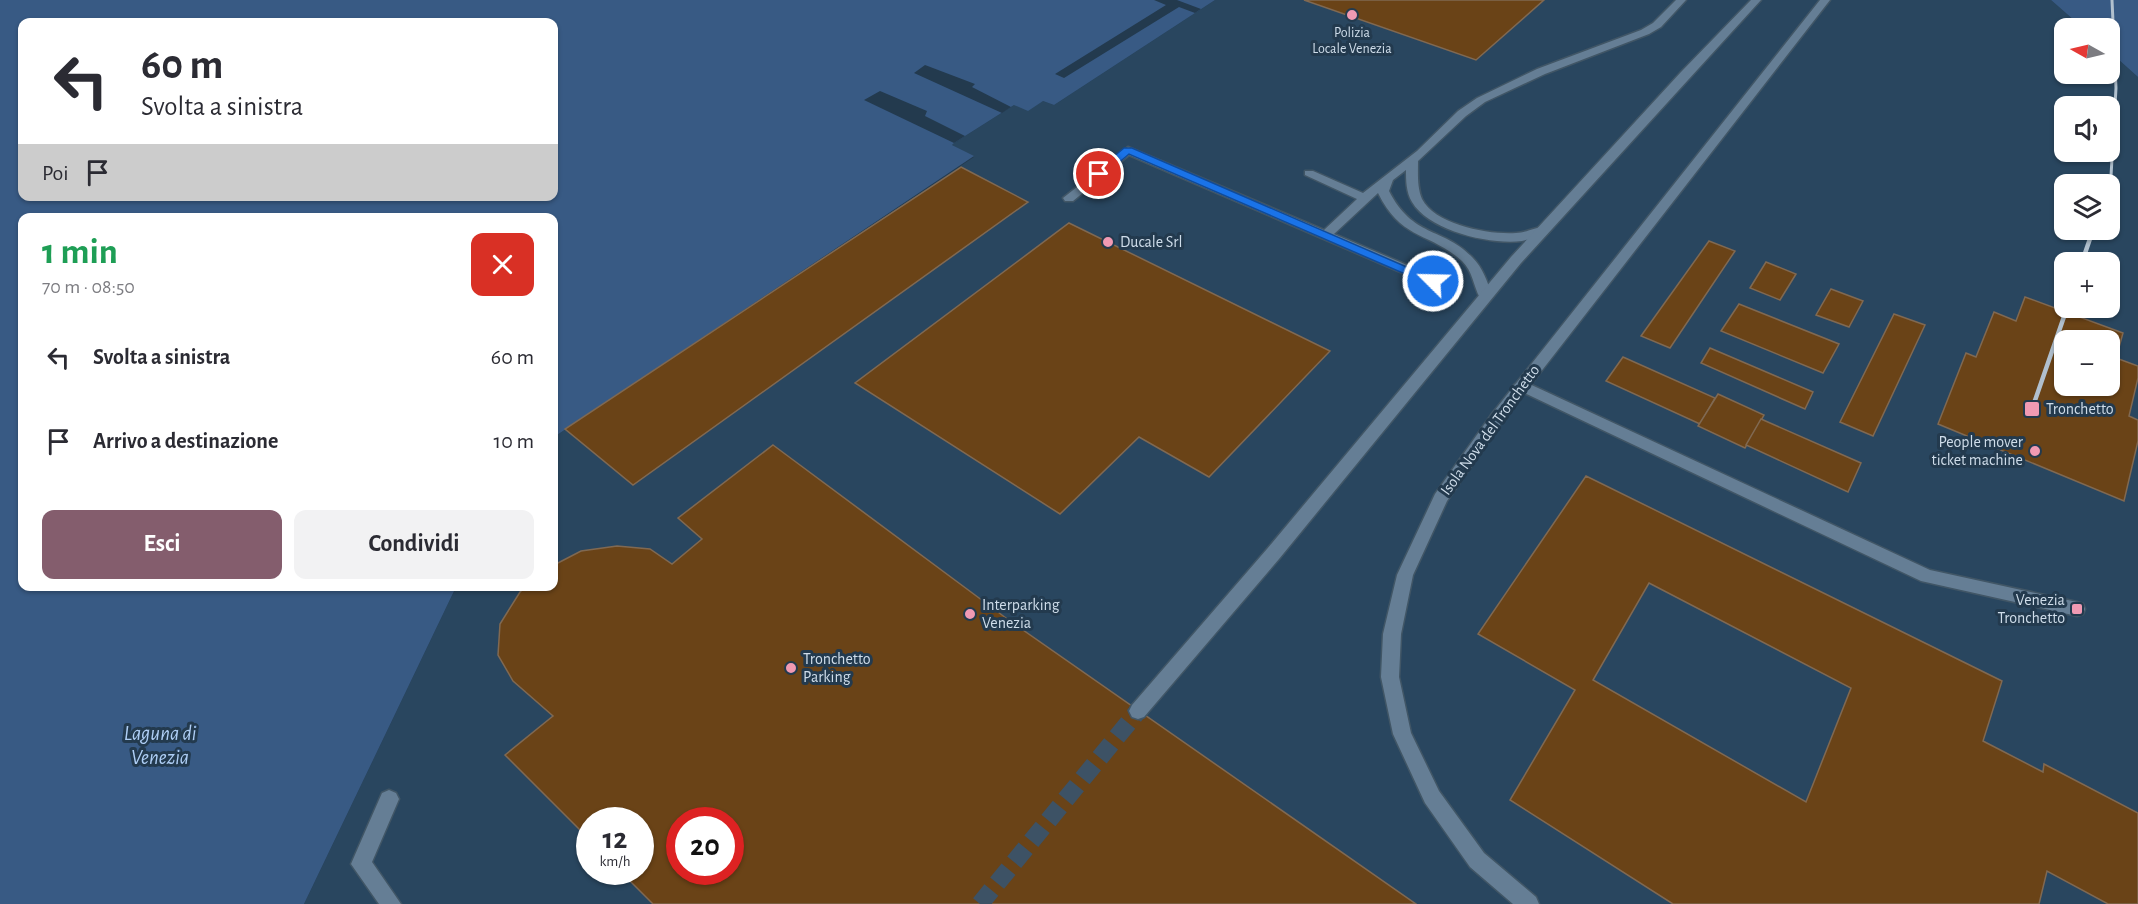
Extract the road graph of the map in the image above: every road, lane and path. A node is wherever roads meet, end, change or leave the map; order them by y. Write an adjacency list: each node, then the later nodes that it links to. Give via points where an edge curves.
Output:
1 (1756, 0): 9 (street)
2 (1825, 0): 13 (street, Isola Nova del Tronchetto)
3 (1675, 2): 4 (street, via 1646,32 1480,100)
4 (1412, 160): 6 (street); 9 (street, via 1415,196 1433,217 1467,231 1504,238)
5 (1309, 173): 8 (street)
6 (1388, 178): 8 (street); 12 (street, via 1383,191 1394,214 1470,261 1481,274)
7 (1069, 198): 10 (street, via 1128,150)
8 (1365, 198): 10 (street)
9 (1544, 230): 12 (street)
10 (1326, 235): 11 (street)
11 (1454, 290)
12 (1485, 295): 15 (street, via 1274,554)
13 (1521, 385): 14 (street, via 1927,576); 18 (street, Isola Nova del Tronchetto, via 1440,498 1405,575 1392,634 1390,677 1402,734 1432,797 1478,860)
14 (2077, 609)
15 (1138, 711)
16 (389, 799): 17 (street, via 361,864)
17 (391, 904)
18 (1529, 904)

